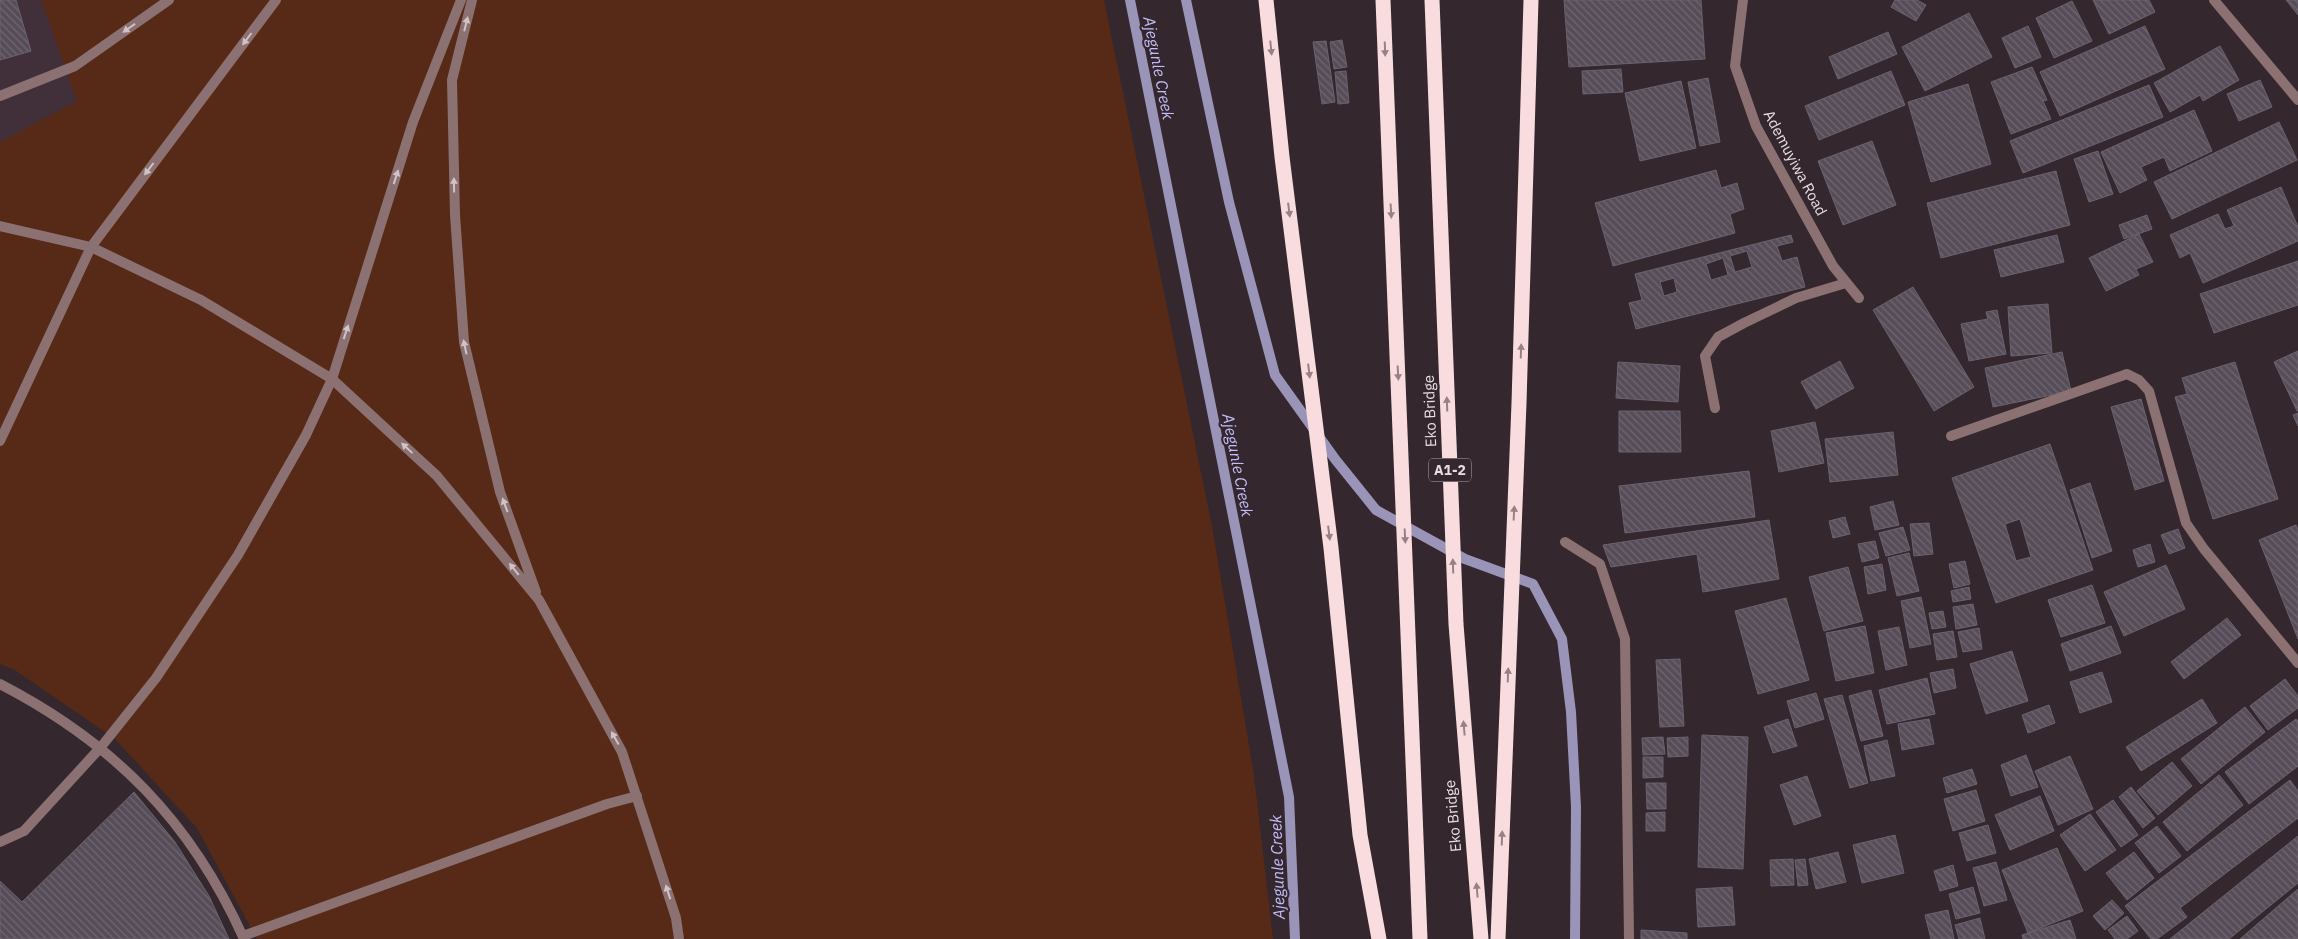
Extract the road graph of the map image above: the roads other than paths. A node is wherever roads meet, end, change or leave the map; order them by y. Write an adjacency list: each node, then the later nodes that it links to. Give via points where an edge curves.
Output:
1 (169, 0): 11 (street, one-way to 11, via 74,66)
2 (276, 0): 14 (street, one-way to 14)
3 (461, 0): 17 (street, one-way to 3, via 413,122)
4 (472, 0): 22 (street, one-way to 4, via 500,492 464,342 454,215 452,80)
5 (1266, 0): 30 (highway, one-way to 30, via 1282,157 1332,558 1360,835)
6 (1384, 0): 31 (highway, Eko Bridge, one-way to 31)
7 (1432, 0): 32 (highway, Eko Bridge / A1-2, one-way to 7, via 1456,624)
8 (1531, 0): 33 (highway, one-way to 8)
9 (1743, 0): 15 (street, Ademuyiwa Road, via 1735,66 1756,126 1833,266)
10 (2214, 0): 12 (street)
11 (0, 96)
12 (2298, 100)
13 (0, 226): 14 (street)
14 (91, 246): 17 (street, via 201,300); 20 (street)
15 (1846, 283): 16 (street, Ademuyiwa Road); 18 (street, via 1796,298 1718,337 1704,356)
16 (1859, 298)
17 (332, 379): 22 (street, one-way to 17, via 437,476); 25 (street, via 306,435 238,554 156,678)
18 (1715, 408)
19 (1951, 436): 23 (street, via 2127,374 2139,380 2148,391 2186,523)
20 (0, 440)
21 (1564, 542): 34 (street, via 1600,564 1625,639)
22 (539, 600): 26 (street, one-way to 22, via 622,752)
23 (2298, 663)
24 (0, 684): 25 (street, via 36,702)
25 (101, 747): 27 (street, via 24,831); 28 (street, via 173,820 203,861)
26 (637, 796): 28 (street, via 607,804); 29 (street, one-way to 26, via 676,918)
27 (0, 842)
28 (244, 938)
29 (679, 939)
30 (1379, 939)
31 (1420, 939)
32 (1481, 939)
33 (1498, 939)
34 (1629, 939)

